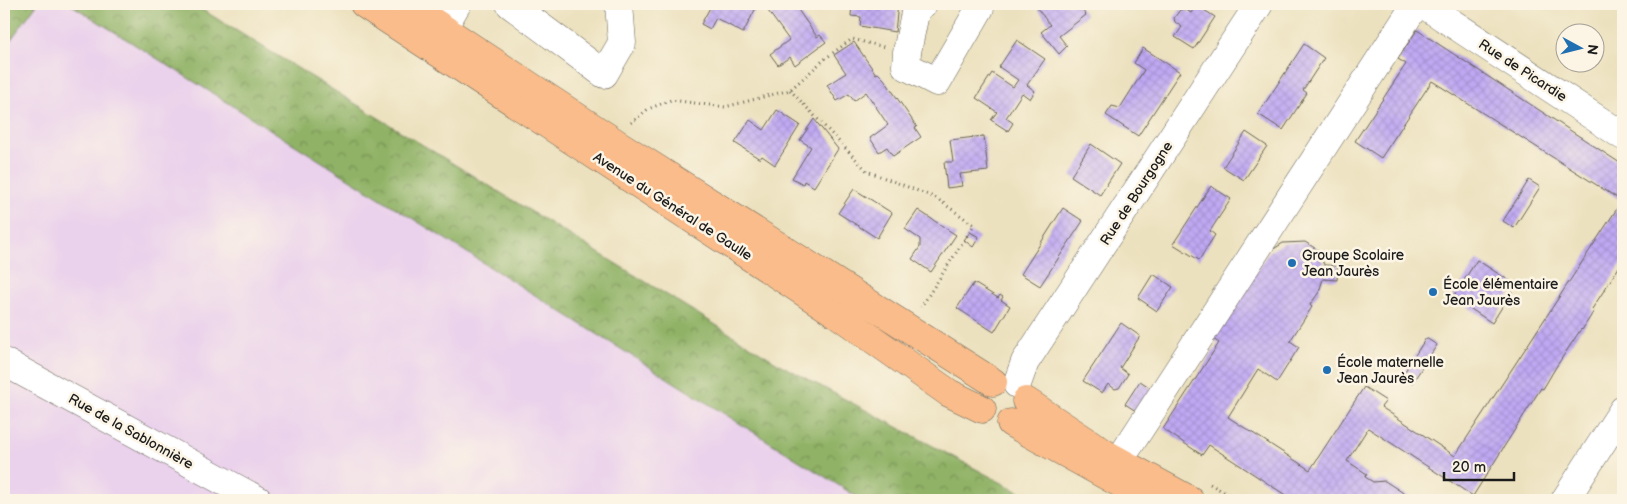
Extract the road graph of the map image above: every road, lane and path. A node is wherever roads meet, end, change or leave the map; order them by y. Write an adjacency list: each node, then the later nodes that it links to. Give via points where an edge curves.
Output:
1 (364, 4): 19 (main road, Avenue du Général de Gaulle, via 838,314 949,392)
2 (406, 4): 11 (main road, Avenue du Général de Gaulle)
3 (457, 4): 11 (street)
4 (510, 4): 5 (street, via 604,74 622,43)
5 (619, 4)
6 (923, 4): 12 (street, via 916,8)
7 (977, 4): 12 (street, via 980,8 937,82 906,66)
8 (1258, 4): 18 (street, Rue de Bourgogne, via 1025,362)
9 (1416, 4): 22 (street)
10 (1423, 4): 14 (street, Rue de Picardie)
11 (442, 28): 15 (main road, Avenue du Général de Gaulle)
12 (906, 52): 13 (path, via 852,39)
13 (790, 90): 15 (path, via 725,107 671,100 648,109 635,119); 16 (path, via 867,171 936,198 974,225)
14 (1623, 136)
15 (618, 144): 16 (main road, Avenue du Général de Gaulle)
16 (908, 330): 18 (main road, Avenue du Général de Gaulle)
17 (4, 362): 23 (street, Rue de la Sablonnière)
18 (1012, 389): 19 (main road, via 982,397); 21 (main road, via 1021,417); 22 (main road, Avenue du Général de Gaulle)
19 (982, 409): 21 (main road, Avenue du Général de Gaulle, via 993,422)
20 (1623, 410): 26 (street)
21 (1011, 424): 24 (main road)
22 (1119, 461): 25 (main road, Avenue du Général de Gaulle)
23 (258, 500)
24 (1150, 500)
25 (1190, 500)
26 (1565, 500)

